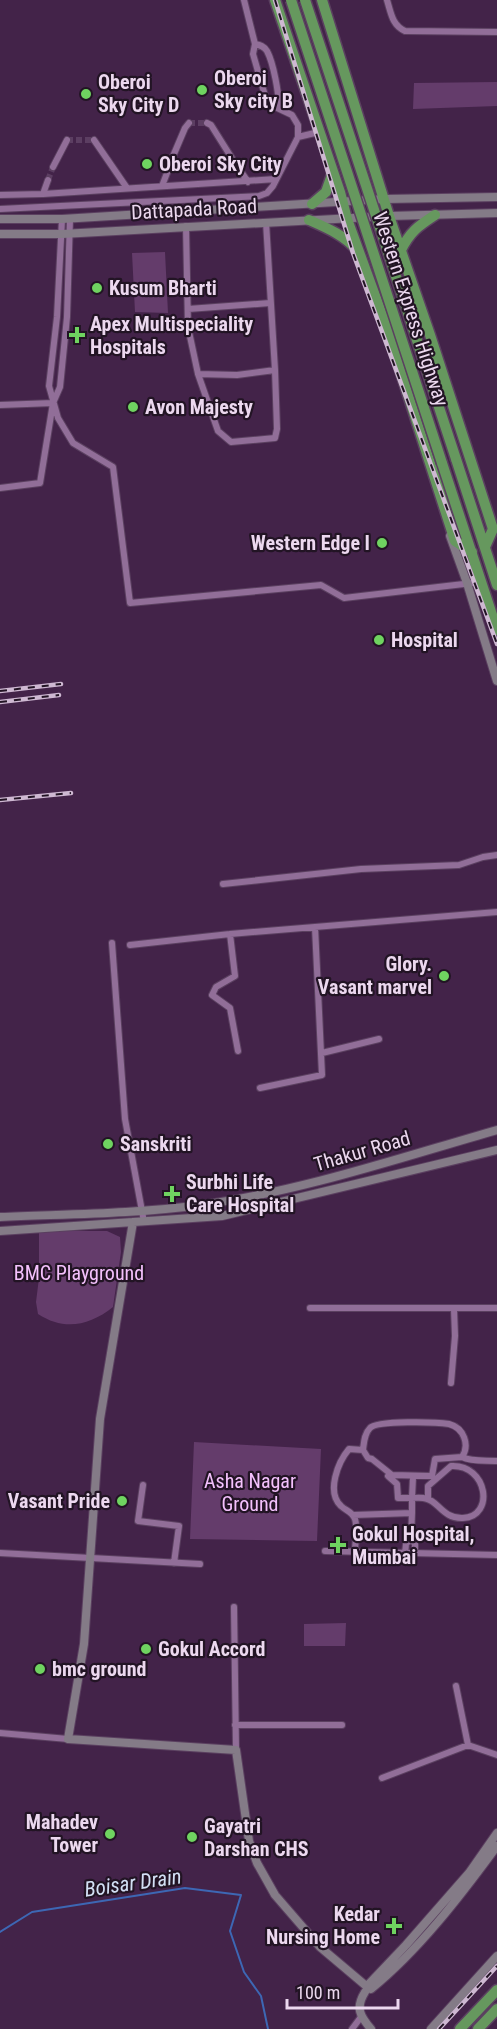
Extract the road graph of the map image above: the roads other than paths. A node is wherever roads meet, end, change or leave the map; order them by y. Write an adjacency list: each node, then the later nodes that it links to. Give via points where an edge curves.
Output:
1 (244, 0): 8 (street)
2 (275, 0): 10 (highway)
3 (291, 0): 63 (highway, Western Express Highway, bridge)
4 (305, 0): 62 (highway, Western Express Highway, bridge)
5 (322, 0): 9 (highway)
6 (387, 0): 7 (street, via 394,22 405,31)
7 (497, 32)
8 (255, 44): 11 (street, via 264,94); 11 (street, via 267,52 279,94)
9 (345, 72): 10 (highway); 32 (highway)
10 (302, 81): 14 (highway)
11 (278, 107): 15 (street, via 292,115 298,125)
12 (189, 123): 19 (street)
13 (207, 123): 18 (street)
14 (320, 132): 15 (street); 22 (highway)
15 (298, 136): 24 (street)
16 (68, 140): 20 (street)
17 (94, 140): 28 (street)
18 (234, 160)
19 (171, 161)
20 (53, 167)
21 (240, 170): 26 (street)
22 (333, 172): 33 (highway); 34 (highway, via 326,192)
23 (167, 173): 27 (street)
24 (276, 179): 26 (street); 35 (street, via 272,188 259,196)
25 (48, 180): 29 (street)
26 (248, 182): 27 (street)
27 (162, 186): 28 (street)
28 (128, 188): 29 (street)
29 (43, 194): 30 (street)
30 (0, 195)
31 (497, 197): 32 (street)
32 (385, 199): 33 (street); 39 (highway)
33 (343, 202): 34 (street); 42 (highway)
34 (312, 204): 37 (street)
35 (0, 209)
36 (497, 213): 38 (street, Dattapada Road)
37 (151, 214): 41 (street); 46 (street)
38 (435, 215): 39 (street, Dattapada Road); 49 (highway, via 416,227)
39 (389, 216): 42 (street, Dattapada Road); 49 (highway)
40 (0, 219): 41 (street)
41 (66, 219): 48 (street)
42 (347, 219): 43 (street, Dattapada Road); 50 (highway)
43 (309, 220): 44 (street, Dattapada Road); 50 (highway, via 348,241)
44 (266, 222): 45 (street, Dattapada Road); 51 (street)
45 (186, 226): 46 (street, Dattapada Road); 52 (street)
46 (151, 228): 48 (street, Dattapada Road)
47 (0, 234): 48 (street, Dattapada Road)
48 (66, 234): 53 (street); 54 (street)
49 (401, 250): 62 (highway, via 493,529)
50 (361, 256): 63 (highway, via 455,541); 65 (street, via 362,269)
51 (270, 303): 52 (street); 55 (street)
52 (188, 309): 56 (street)
53 (57, 317): 54 (street); 57 (street)
54 (67, 317): 58 (street)
55 (275, 370): 56 (street, via 237,375); 56 (street, via 274,438 231,442 218,431)
56 (198, 374)
57 (50, 377): 58 (street); 59 (street)
58 (60, 378): 59 (street)
59 (53, 403): 60 (street); 61 (street, via 40,483); 65 (street, via 73,443 113,467 130,603 321,585 344,598)
60 (0, 405)
61 (0, 488)
62 (485, 547): 66 (highway, Western Express Highway)
63 (471, 552): 64 (highway, Western Express Highway)
64 (481, 582): 65 (street); 67 (highway, Western Express Highway)
65 (467, 583): 68 (street)
66 (497, 585)
67 (497, 630)
68 (497, 681)
69 (497, 855): 70 (street, via 459,865 361,869)
70 (223, 884)
71 (497, 912): 72 (street)
72 (315, 927): 73 (street); 78 (street)
73 (230, 934): 75 (street); 77 (street, via 235,976 216,987 212,994 230,1008)
74 (112, 943): 84 (street)
75 (130, 945)
76 (379, 1039): 78 (street)
77 (238, 1051)
78 (322, 1053): 79 (street, via 322,1076)
79 (260, 1088)
80 (497, 1130): 82 (street, Thakur Road)
81 (497, 1150): 83 (street, Thakur Road)
82 (328, 1178): 83 (street); 84 (street, Thakur Road, via 201,1205)
83 (333, 1189): 88 (street, Thakur Road, via 222,1215)
84 (136, 1211): 85 (street, Thakur Road); 87 (street); 88 (street)
85 (20, 1216): 86 (street, Thakur Road); 89 (street)
86 (0, 1217)
87 (133, 1222): 88 (street, Thakur Road); 89 (street, Thakur Road); 112 (street, via 100,1419)
88 (144, 1222)
89 (19, 1229): 90 (street, Thakur Road)
90 (0, 1231)
91 (310, 1308): 93 (street)
92 (497, 1308): 93 (street)
93 (454, 1309): 94 (street)
94 (451, 1383)
95 (363, 1450): 96 (street, via 369,1428 375,1425 451,1424 463,1434 466,1443); 97 (street); 104 (street, via 349,1449 344,1455 334,1485 340,1506)
96 (462, 1457): 98 (street); 99 (street, via 435,1459 433,1476)
97 (368, 1458): 99 (street, via 392,1476); 101 (street, via 395,1481 398,1498)
98 (497, 1461)
99 (413, 1477): 101 (street)
100 (143, 1485): 113 (street, via 138,1521 179,1526)
101 (412, 1498): 102 (street); 103 (street)
102 (428, 1498): 102 (street, via 450,1516 471,1517 482,1506 477,1476 460,1466 451,1466 428,1486)
103 (412, 1514): 104 (street); 105 (street)
104 (353, 1515): 107 (street)
105 (411, 1538): 109 (street); 110 (street)
106 (325, 1551): 107 (street)
107 (355, 1552): 109 (street)
108 (0, 1553): 112 (street)
109 (405, 1554): 110 (street)
110 (415, 1554): 111 (street)
111 (497, 1555)
112 (90, 1558): 113 (street); 120 (street, via 84,1644)
113 (174, 1563): 114 (street)
114 (200, 1564)
115 (234, 1608): 117 (street)
116 (456, 1686): 121 (street)
117 (235, 1725): 118 (street); 122 (street)
118 (342, 1725)
119 (0, 1733): 120 (street)
120 (68, 1739): 122 (street)
121 (468, 1745): 123 (street); 124 (street)
122 (236, 1750): 128 (street, via 249,1841 274,1895 320,1947)
123 (497, 1755)
124 (382, 1778)
125 (497, 1833): 128 (street, via 469,1873)
126 (497, 1846): 128 (street, via 411,1951)
127 (497, 1956): 134 (street)
128 (367, 1988): 131 (street, via 359,2001)
129 (497, 1990): 135 (highway)
130 (497, 2009): 136 (highway)
131 (361, 2017): 132 (street); 133 (street)
132 (352, 2029)
133 (371, 2029)
134 (431, 2029)
135 (460, 2029)
136 (478, 2029)

